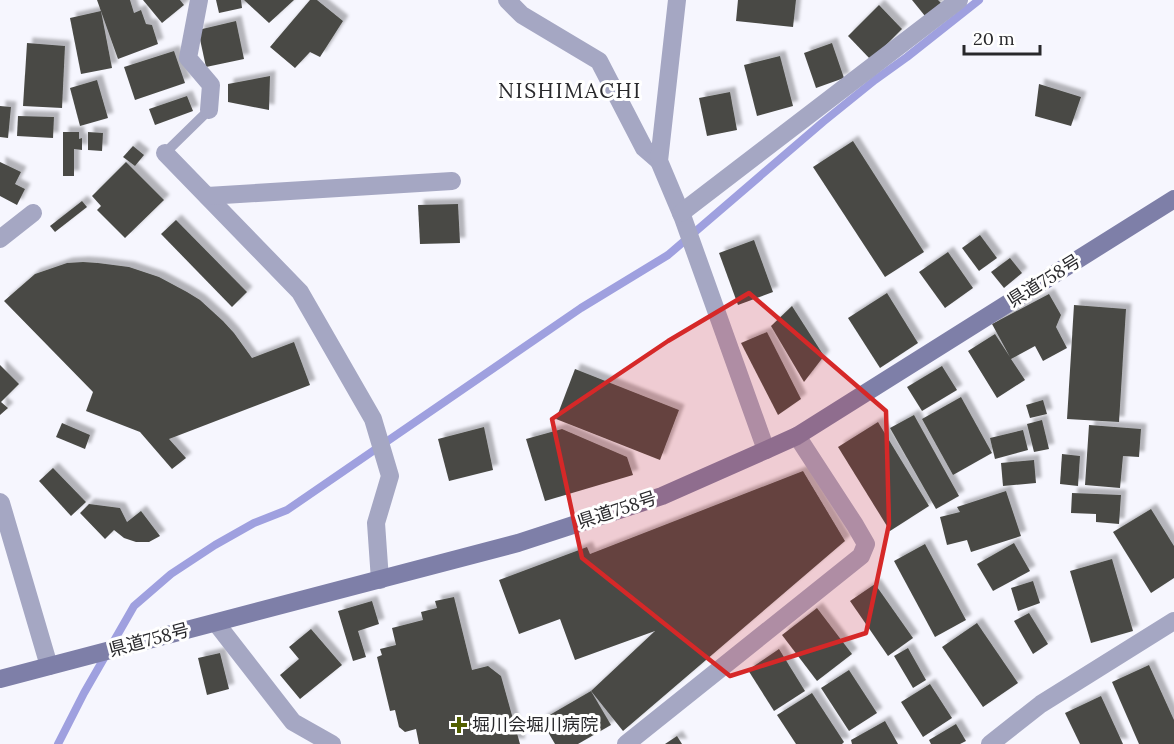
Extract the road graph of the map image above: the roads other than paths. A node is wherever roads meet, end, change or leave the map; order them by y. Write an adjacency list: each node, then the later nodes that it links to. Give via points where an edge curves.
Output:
1 (199, 0): 5 (street, via 188,58 211,85)
2 (507, 0): 7 (street, via 522,15 598,61 644,148)
3 (677, 0): 7 (street)
4 (959, 0): 12 (street)
5 (209, 110): 6 (lane)
6 (165, 153): 9 (street)
7 (658, 161): 12 (street)
8 (452, 181): 9 (street)
9 (207, 196): 17 (street, via 300,292 373,419 390,476 376,523)
10 (1174, 199): 14 (main road, 県道758号)
11 (33, 213): 13 (street)
12 (682, 215): 15 (street)
13 (0, 239)
14 (797, 436): 15 (main road, 県道758号); 23 (street, via 866,544 861,556)
15 (766, 450): 17 (main road, 県道758号, via 662,496 518,543)
16 (0, 502): 20 (street)
17 (380, 580): 19 (main road, 県道758号)
18 (1174, 621): 24 (street, via 1041,704)
19 (216, 623): 20 (main road, 県道758号); 22 (street, via 293,722)
20 (49, 666): 21 (main road, 県道758号)
21 (0, 679)
22 (332, 744)
23 (626, 744)
24 (990, 744)

